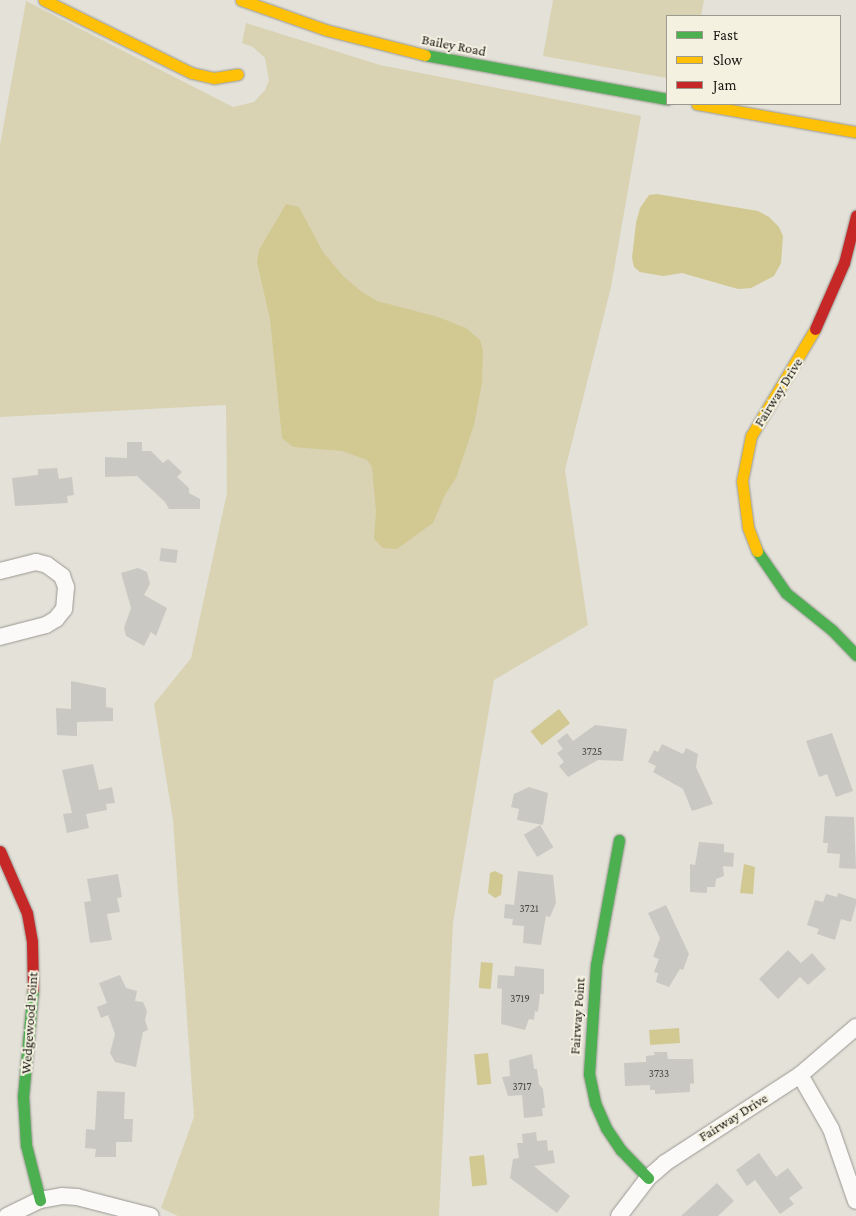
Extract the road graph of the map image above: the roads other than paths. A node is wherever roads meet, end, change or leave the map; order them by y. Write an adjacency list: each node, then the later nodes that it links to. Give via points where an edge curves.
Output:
1 (44, 0): 3 (street, via 192,73 210,78)
2 (241, 0): 4 (street, Bailey Road, via 326,30 403,51)
3 (238, 74)
4 (666, 98)
5 (702, 105): 6 (street)
6 (856, 132)
7 (856, 216): 10 (street, Fairway Drive, via 844,263 821,319 789,375 762,412 751,436 742,481 748,527 757,552 770,573 786,593)
8 (0, 571): 9 (street, via 36,562 47,565 62,576 66,598 64,609 46,625)
9 (0, 637)
10 (854, 649)
11 (619, 840): 15 (street, Fairway Point, via 598,946 590,1019 589,1074 595,1103 606,1128 621,1150)
12 (0, 850): 16 (street, Wedgewood Point, via 27,913 32,942 33,1003 23,1096 26,1145)
13 (856, 1027): 14 (street, Fairway Drive)
14 (800, 1075): 15 (street, Fairway Drive, via 688,1145); 17 (street, via 832,1129)
15 (648, 1178): 20 (street, Fairway Drive)
16 (40, 1200): 18 (street); 19 (street, via 77,1197)
17 (856, 1201)
18 (6, 1216)
19 (151, 1216)
20 (619, 1216)

